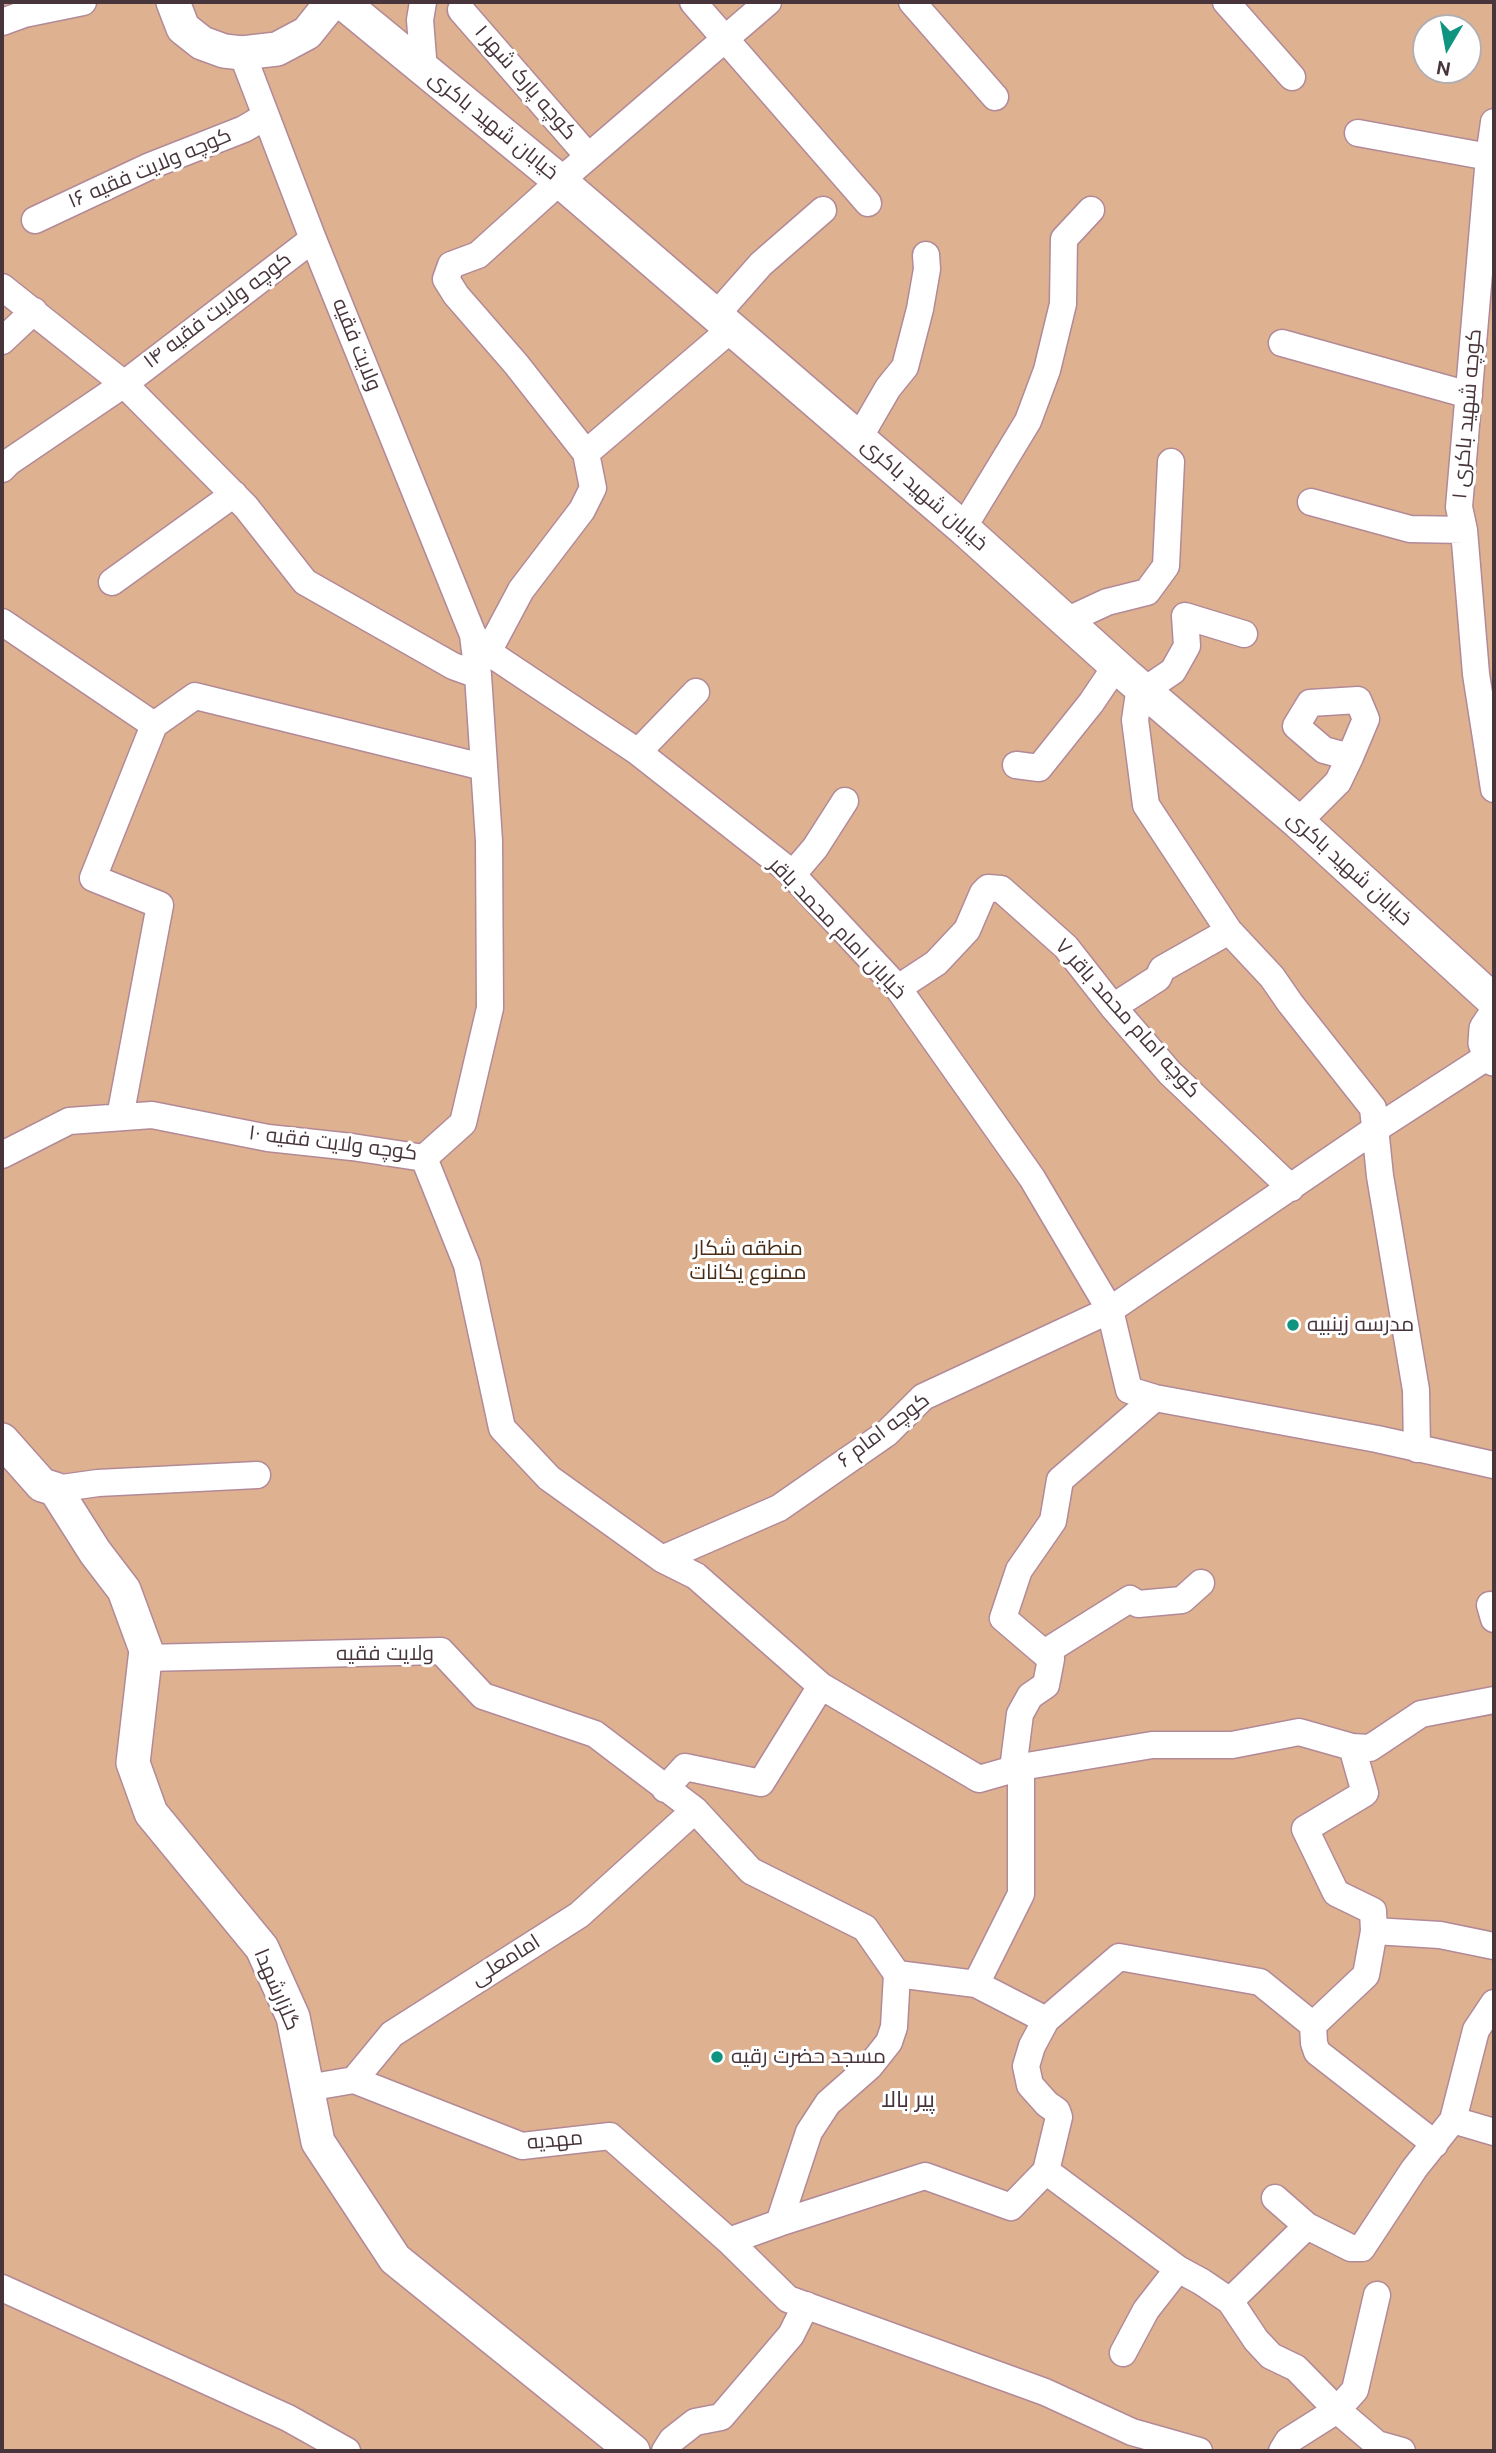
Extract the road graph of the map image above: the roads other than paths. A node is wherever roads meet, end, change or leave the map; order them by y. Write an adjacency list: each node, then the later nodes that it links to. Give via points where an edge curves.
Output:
1 (83, 2): 11 (street)
2 (173, 2): 13 (main road, via 183,28 202,43)
3 (332, 2): 13 (main road, via 307,33 277,49)
4 (342, 2): 14 (main road, خیابان شهید باکری)
5 (423, 2): 14 (street)
6 (693, 2): 12 (street)
7 (768, 2): 12 (street)
8 (912, 2): 16 (street)
9 (1226, 2): 15 (street)
10 (461, 10): 20 (street, کوچه پارک شهر ۱)
11 (2, 22)
12 (725, 39): 20 (street); 23 (street)
13 (242, 53): 17 (street, ولایت فقیه)
14 (424, 69): 22 (main road, خیابان شهید باکری)
15 (1292, 77)
16 (995, 97)
17 (266, 116): 26 (street, کوچه ولایت فقیه ۱۶); 27 (street, ولایت فقیه)
18 (1494, 122): 21 (street, کوچه شهید باکری ۱)
19 (1358, 133): 21 (street)
20 (588, 156): 22 (street)
21 (1489, 157): 35 (street, کوچه شهید باکری ۱)
22 (560, 181): 31 (main road, خیابان شهید باکری); 37 (street, via 478,256 451,265 446,279)
23 (868, 203)
24 (823, 210): 31 (street, via 761,264)
25 (1091, 210): 42 (street, via 1064,239 1063,304 1047,370 1028,421)
26 (35, 220)
27 (313, 239): 34 (street, کوچه ولایت فقیه ۱۴); 48 (street, ولایت فقیه)
28 (926, 255): 36 (street, via 920,309 905,367)
29 (2, 287): 30 (street, خیابان امام محمد باقر)
30 (34, 311): 32 (street); 34 (street, خیابان امام محمد باقر)
31 (724, 322): 36 (main road, خیابان شهید باکری); 37 (street)
32 (2, 341)
33 (1282, 343): 35 (street)
34 (124, 384): 39 (street, کوچه ولایت فقیه ۱۴); 40 (street, خیابان امام محمد باقر)
35 (1469, 395): 43 (street, کوچه شهید باکری ۱, via 1459,507)
36 (859, 438): 42 (main road, خیابان شهید باکری)
37 (586, 453): 48 (street, via 593,488 582,510 521,590)
38 (1171, 462): 45 (street, via 1166,566 1147,592 1107,602)
39 (2, 469)
40 (234, 494): 44 (street); 48 (street, خیابان امام محمد باقر, via 305,582 453,666)
41 (1311, 502): 43 (street, via 1410,529)
42 (963, 528): 45 (main road, خیابان شهید باکری)
43 (1464, 530): 52 (street, کوچه شهید باکری ۱, via 1476,674)
44 (113, 582)
45 (1066, 621): 49 (main road, خیابان شهید باکری)
46 (2, 622): 51 (street)
47 (1244, 635): 49 (street, via 1185,616 1187,646 1173,671)
48 (480, 654): 53 (street, خیابان امام محمد باقر); 56 (street, کوچه ولایت فقیه ۱۰)
49 (1134, 681): 55 (street, via 1091,704 1039,768); 59 (main road, خیابان شهید باکری); 61 (street, via 1146,805)
50 (696, 692): 53 (street)
51 (154, 725): 56 (street, via 195,696); 67 (street, via 93,878 160,905)
52 (1490, 727): 57 (street, کوچه شهید باکری ۱)
53 (638, 752): 60 (street, خیابان امام محمد باقر)
54 (1350, 757): 59 (street, via 1338,782)
55 (1016, 765)
56 (483, 767): 70 (street, کوچه ولایت فقیه ۱۰, via 489,841 490,1008 463,1124)
57 (1494, 789)
58 (845, 801): 60 (street, via 816,848)
59 (1298, 822): 63 (main road, خیابان شهید باکری)
60 (792, 875): 62 (street, خیابان امام محمد باقر)
61 (1229, 931): 64 (street, via 1162,969 1158,978); 68 (street, via 1272,977 1357,1086 1373,1108)
62 (898, 988): 64 (street, کوچه امام محمد باقر ۷, via 936,963 967,930 988,888 1001,889 1066,947); 72 (street, خیابان امام محمد باقر, via 1031,1178)
63 (1494, 1001)
64 (1113, 1007): 71 (street, کوچه امام محمد باقر ۷, via 1170,1073)
65 (1494, 1017): 66 (main road, via 1486,1029 1485,1043)
66 (1492, 1057): 68 (street, کوچه امام ۶)
67 (120, 1117): 69 (street, کوچه ولایت فقیه ۱۰, via 69,1121); 70 (street, کوچه ولایت فقیه ۱۰, via 152,1115 268,1138)
68 (1377, 1128): 71 (street, کوچه امام ۶); 75 (street, via 1380,1176 1416,1390)
69 (2, 1155)
70 (424, 1158): 79 (street, via 467,1265 502,1428 549,1478)
71 (1291, 1188): 72 (street, کوچه امام ۶)
72 (1110, 1310): 73 (street, خیابان امام محمد باقر, via 1129,1390); 79 (street, کوچه امام ۶, via 923,1398 887,1433 779,1508)
73 (1155, 1398): 75 (street); 81 (street, via 1060,1479 1053,1521 1018,1570 1003,1618)
74 (2, 1440): 78 (main road, گلزارشهدا, via 42,1485)
75 (1416, 1450): 76 (street)
76 (1494, 1465)
77 (257, 1475): 78 (street)
78 (55, 1489): 82 (main road, گلزارشهدا, via 124,1590)
79 (662, 1559): 83 (street, via 696,1576)
80 (1201, 1583): 81 (street, via 1182,1600 1138,1604 1130,1599)
81 (1044, 1653): 86 (street, via 1051,1659 1046,1685 1030,1696 1020,1714)
82 (145, 1658): 87 (street, ولایت فقیه, via 441,1651 483,1696 595,1734); 97 (main road, گلزارشهدا, via 133,1763 151,1814 262,1948 293,2017)
83 (821, 1686): 86 (street, via 979,1779); 87 (street, via 761,1783 685,1766)
84 (1494, 1700): 85 (street, via 1421,1714 1370,1748)
85 (1352, 1747): 86 (street, via 1300,1732 1232,1745 1152,1745); 89 (street, via 1365,1793 1305,1829 1336,1893 1373,1911)
86 (1017, 1768): 92 (street, via 1021,1894)
87 (665, 1789): 88 (street, ولایت فقیه)
88 (695, 1810): 91 (street, ولایت فقیه, via 751,1871 865,1928); 96 (street, امامعلی, via 579,1915 392,2034)
89 (1374, 1931): 90 (street, via 1440,1935); 95 (street, via 1366,1975)
90 (1494, 1946)
91 (897, 1974): 92 (street); 103 (street, via 889,2042 870,2066 828,2103 809,2132)
92 (976, 1984): 94 (street)
93 (1494, 2003): 98 (street, via 1476,2030)
94 (1046, 2020): 95 (street, via 1119,1957 1260,1982); 101 (street, via 1026,2066 1030,2085 1059,2117)
95 (1313, 2025): 100 (street, via 1317,2052)
96 (354, 2080): 97 (street); 105 (street, مهدیه, via 522,2146 610,2136)
97 (307, 2088): 115 (main road, گلزارشهدا, via 318,2141 396,2259)
98 (1453, 2120): 99 (street); 100 (street)
99 (1494, 2132)
100 (1435, 2144): 104 (street, via 1362,2248 1351,2248)
101 (1045, 2171): 103 (street, via 1011,2207 925,2176); 106 (street)
102 (1275, 2198): 104 (street)
103 (779, 2224): 105 (street)
104 (1307, 2226): 109 (street)
105 (729, 2241): 110 (street, مهدیه, via 788,2299)
106 (1178, 2269): 109 (street); 111 (street, via 1146,2310)
107 (2, 2288): 114 (street, via 288,2418)
108 (1377, 2295): 112 (street, via 1356,2390)
109 (1230, 2301): 112 (street, via 1271,2356 1296,2368)
110 (806, 2305): 113 (street, مهدیه, via 1045,2392); 116 (street, via 791,2334 722,2417 695,2422)
111 (1123, 2353)
112 (1337, 2410): 118 (street, via 1288,2441); 119 (street, via 1377,2444)
113 (1127, 2442): 117 (street, مهدیه)
114 (347, 2451)
115 (633, 2451)
116 (665, 2451)
117 (1199, 2451)
118 (1282, 2451)
119 (1402, 2451)

